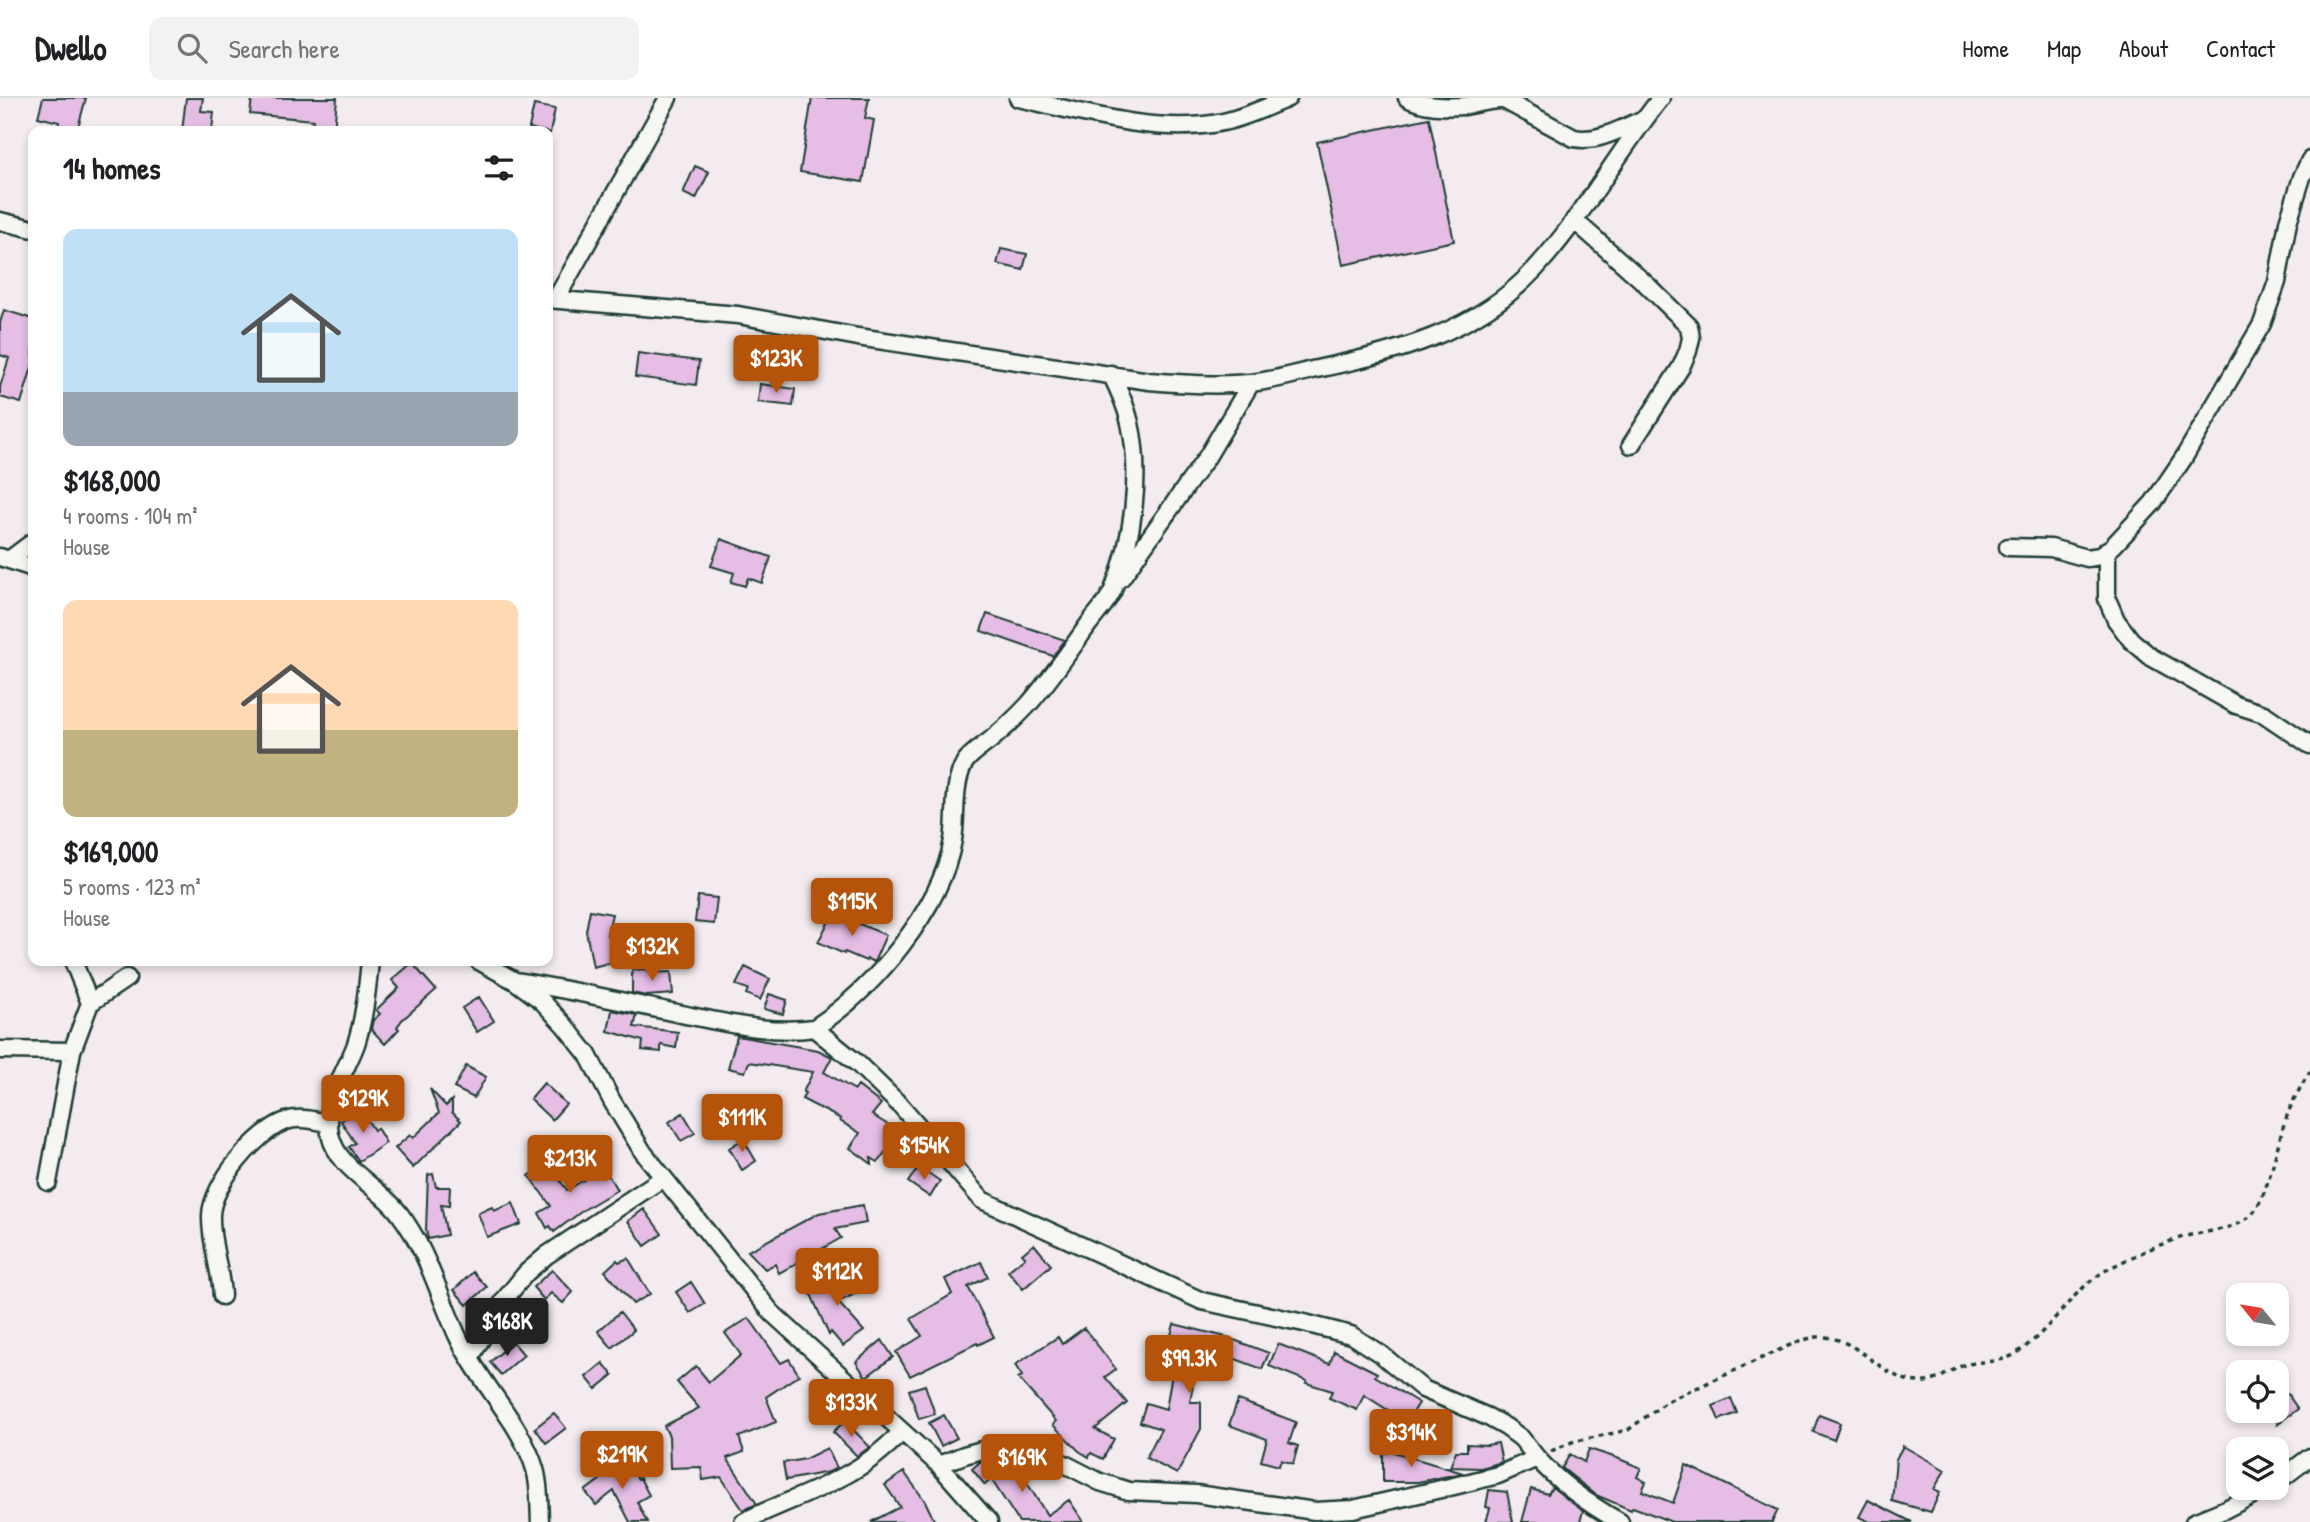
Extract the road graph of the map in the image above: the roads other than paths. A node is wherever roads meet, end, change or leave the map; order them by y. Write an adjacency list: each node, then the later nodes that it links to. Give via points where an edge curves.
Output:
1 (668, 98): 11 (street)
2 (1018, 98): 3 (street, via 1178,128 1223,122)
3 (1288, 98)
4 (1407, 98): 6 (street, via 1421,104 1465,106 1504,100 1583,140)
5 (1661, 98): 6 (street)
6 (1644, 119): 8 (street)
7 (2310, 160): 18 (street, via 2288,222 2277,282 2262,324 2170,479)
8 (1574, 220): 14 (street, via 1510,294 1461,326 1338,365); 15 (street, via 1689,326 1691,338 1681,367)
9 (0, 221): 10 (street)
10 (28, 228)
11 (553, 297)
12 (553, 299): 13 (street, via 738,315)
13 (1111, 374): 14 (street, via 1179,384); 21 (street, via 1130,423 1136,473 1125,548)
14 (1251, 383): 21 (street, via 1207,457)
15 (1631, 445)
16 (28, 545): 19 (street)
17 (2008, 547): 18 (street, via 2051,548 2087,558)
18 (2107, 550): 22 (street, via 2107,599 2116,621 2132,640 2151,657 2236,705 2264,714)
19 (4, 558): 20 (street)
20 (28, 566)
21 (1112, 592): 29 (street, via 1027,707 966,761 946,866 934,897 914,927 876,976 839,1012)
22 (2310, 745)
23 (75, 966): 28 (street)
24 (370, 966): 32 (street, via 362,1024 333,1094)
25 (488, 966): 27 (street)
26 (127, 978): 28 (street)
27 (515, 981): 29 (street, via 737,1025 784,1031); 33 (street, via 541,1001 588,1055 627,1127)
28 (90, 1003): 31 (street)
29 (814, 1028): 39 (street, via 902,1107 982,1200 1202,1301 1350,1335 1423,1389 1506,1427)
30 (0, 1051): 31 (street)
31 (72, 1051): 34 (street)
32 (329, 1123): 35 (street, via 306,1119 277,1126 247,1150 227,1177 211,1215); 36 (street, via 340,1156 388,1200 408,1226)
33 (663, 1178): 36 (street, via 555,1248 526,1273); 37 (street, via 772,1313)
34 (48, 1182)
35 (222, 1296)
36 (470, 1358): 43 (street, via 535,1468)
37 (902, 1432): 40 (street); 44 (street, via 845,1476)
38 (2310, 1457): 41 (street)
39 (1537, 1458): 40 (street, via 1498,1475 1454,1486 1324,1511 1196,1494 1129,1491 1024,1448 985,1449); 46 (street, via 1566,1486)
40 (939, 1465): 45 (street)
41 (2289, 1473)
42 (2242, 1500): 47 (street)
43 (540, 1522)
44 (743, 1522)
45 (989, 1522)
46 (1620, 1522)
47 (2194, 1522)

